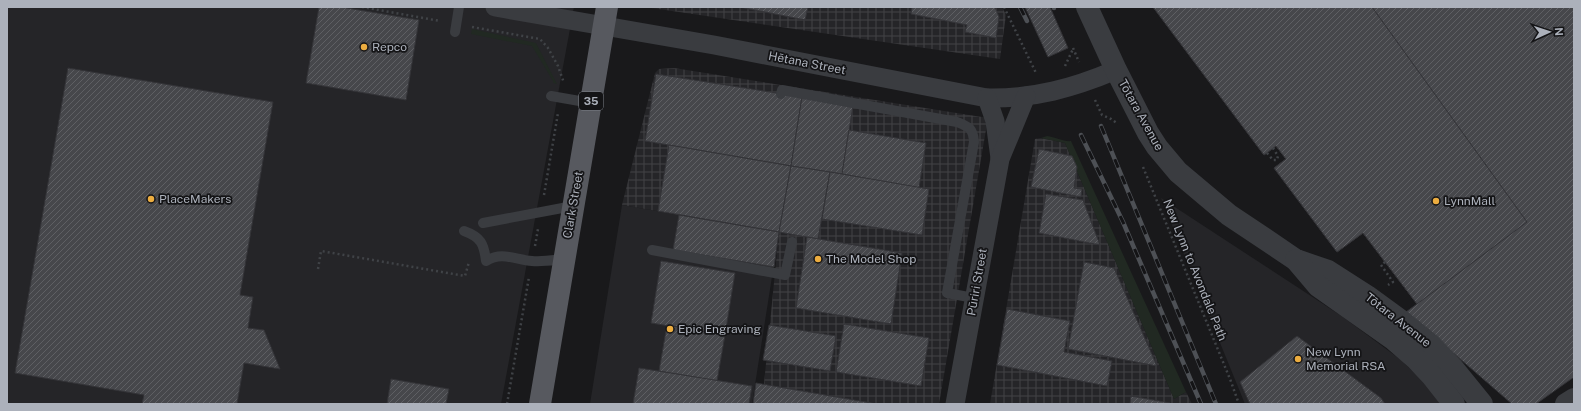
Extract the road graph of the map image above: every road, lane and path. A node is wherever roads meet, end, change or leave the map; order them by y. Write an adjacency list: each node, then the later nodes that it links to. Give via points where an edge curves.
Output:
1 (362, 7): 7 (path)
2 (459, 7): 7 (lane)
3 (496, 7): 6 (street, Hētana Street)
4 (1004, 7): 11 (path)
5 (1087, 7): 10 (street, Tōtara Avenue)
6 (605, 17): 15 (street, Hētana Street, via 714,45); 16 (main road, Clark Street / 35)
7 (456, 28): 14 (path, via 540,39 548,48 564,82)
8 (1076, 55): 9 (path, via 1073,48)
9 (1065, 67)
10 (1116, 70): 13 (street, Hētana Street, via 1046,94); 34 (street, Tōtara Avenue, via 1148,133 1178,172 1229,215 1296,260 1318,286 1393,338)
11 (1037, 76)
12 (781, 94): 33 (lane, via 782,90 949,120 969,127 974,134 974,142 947,293)
13 (1026, 96): 15 (street, Hētana Street); 19 (street, Pūriri Street)
14 (556, 97): 16 (lane); 22 (path)
15 (987, 98): 19 (street, Pūriri Street, via 995,121)
16 (591, 103): 21 (main road, Clark Street / 35)
17 (1273, 148): 18 (path, via 1278,156 1277,160 1273,160)
18 (1267, 153)
19 (1000, 160): 33 (street, Pūriri Street)
20 (1142, 166): 39 (path, New Lynn to Avondale Path)
21 (573, 206): 22 (lane); 28 (main road, Clark Street / 35)
22 (541, 212): 23 (lane); 29 (path)
23 (483, 223)
24 (464, 231): 29 (lane, via 475,235 482,243 486,261 505,256)
25 (792, 242): 26 (lane, via 785,276)
26 (652, 250)
27 (470, 258): 31 (path, via 465,276 321,251)
28 (564, 259): 29 (lane); 37 (main road, Clark Street / 35)
29 (532, 261): 36 (path)
30 (1385, 262): 32 (path, via 1381,265 1393,282)
31 (318, 269)
32 (1386, 286)
33 (974, 298): 38 (street, Pūriri Street)
34 (1431, 354): 40 (street, Tōtara Avenue, via 1432,376); 41 (street, Tōtara Avenue, via 1452,367)
35 (1574, 399): 42 (street)
36 (507, 404)
37 (540, 404)
38 (955, 404)
39 (1239, 404)
40 (1454, 404)
41 (1482, 404)
42 (1566, 404)

